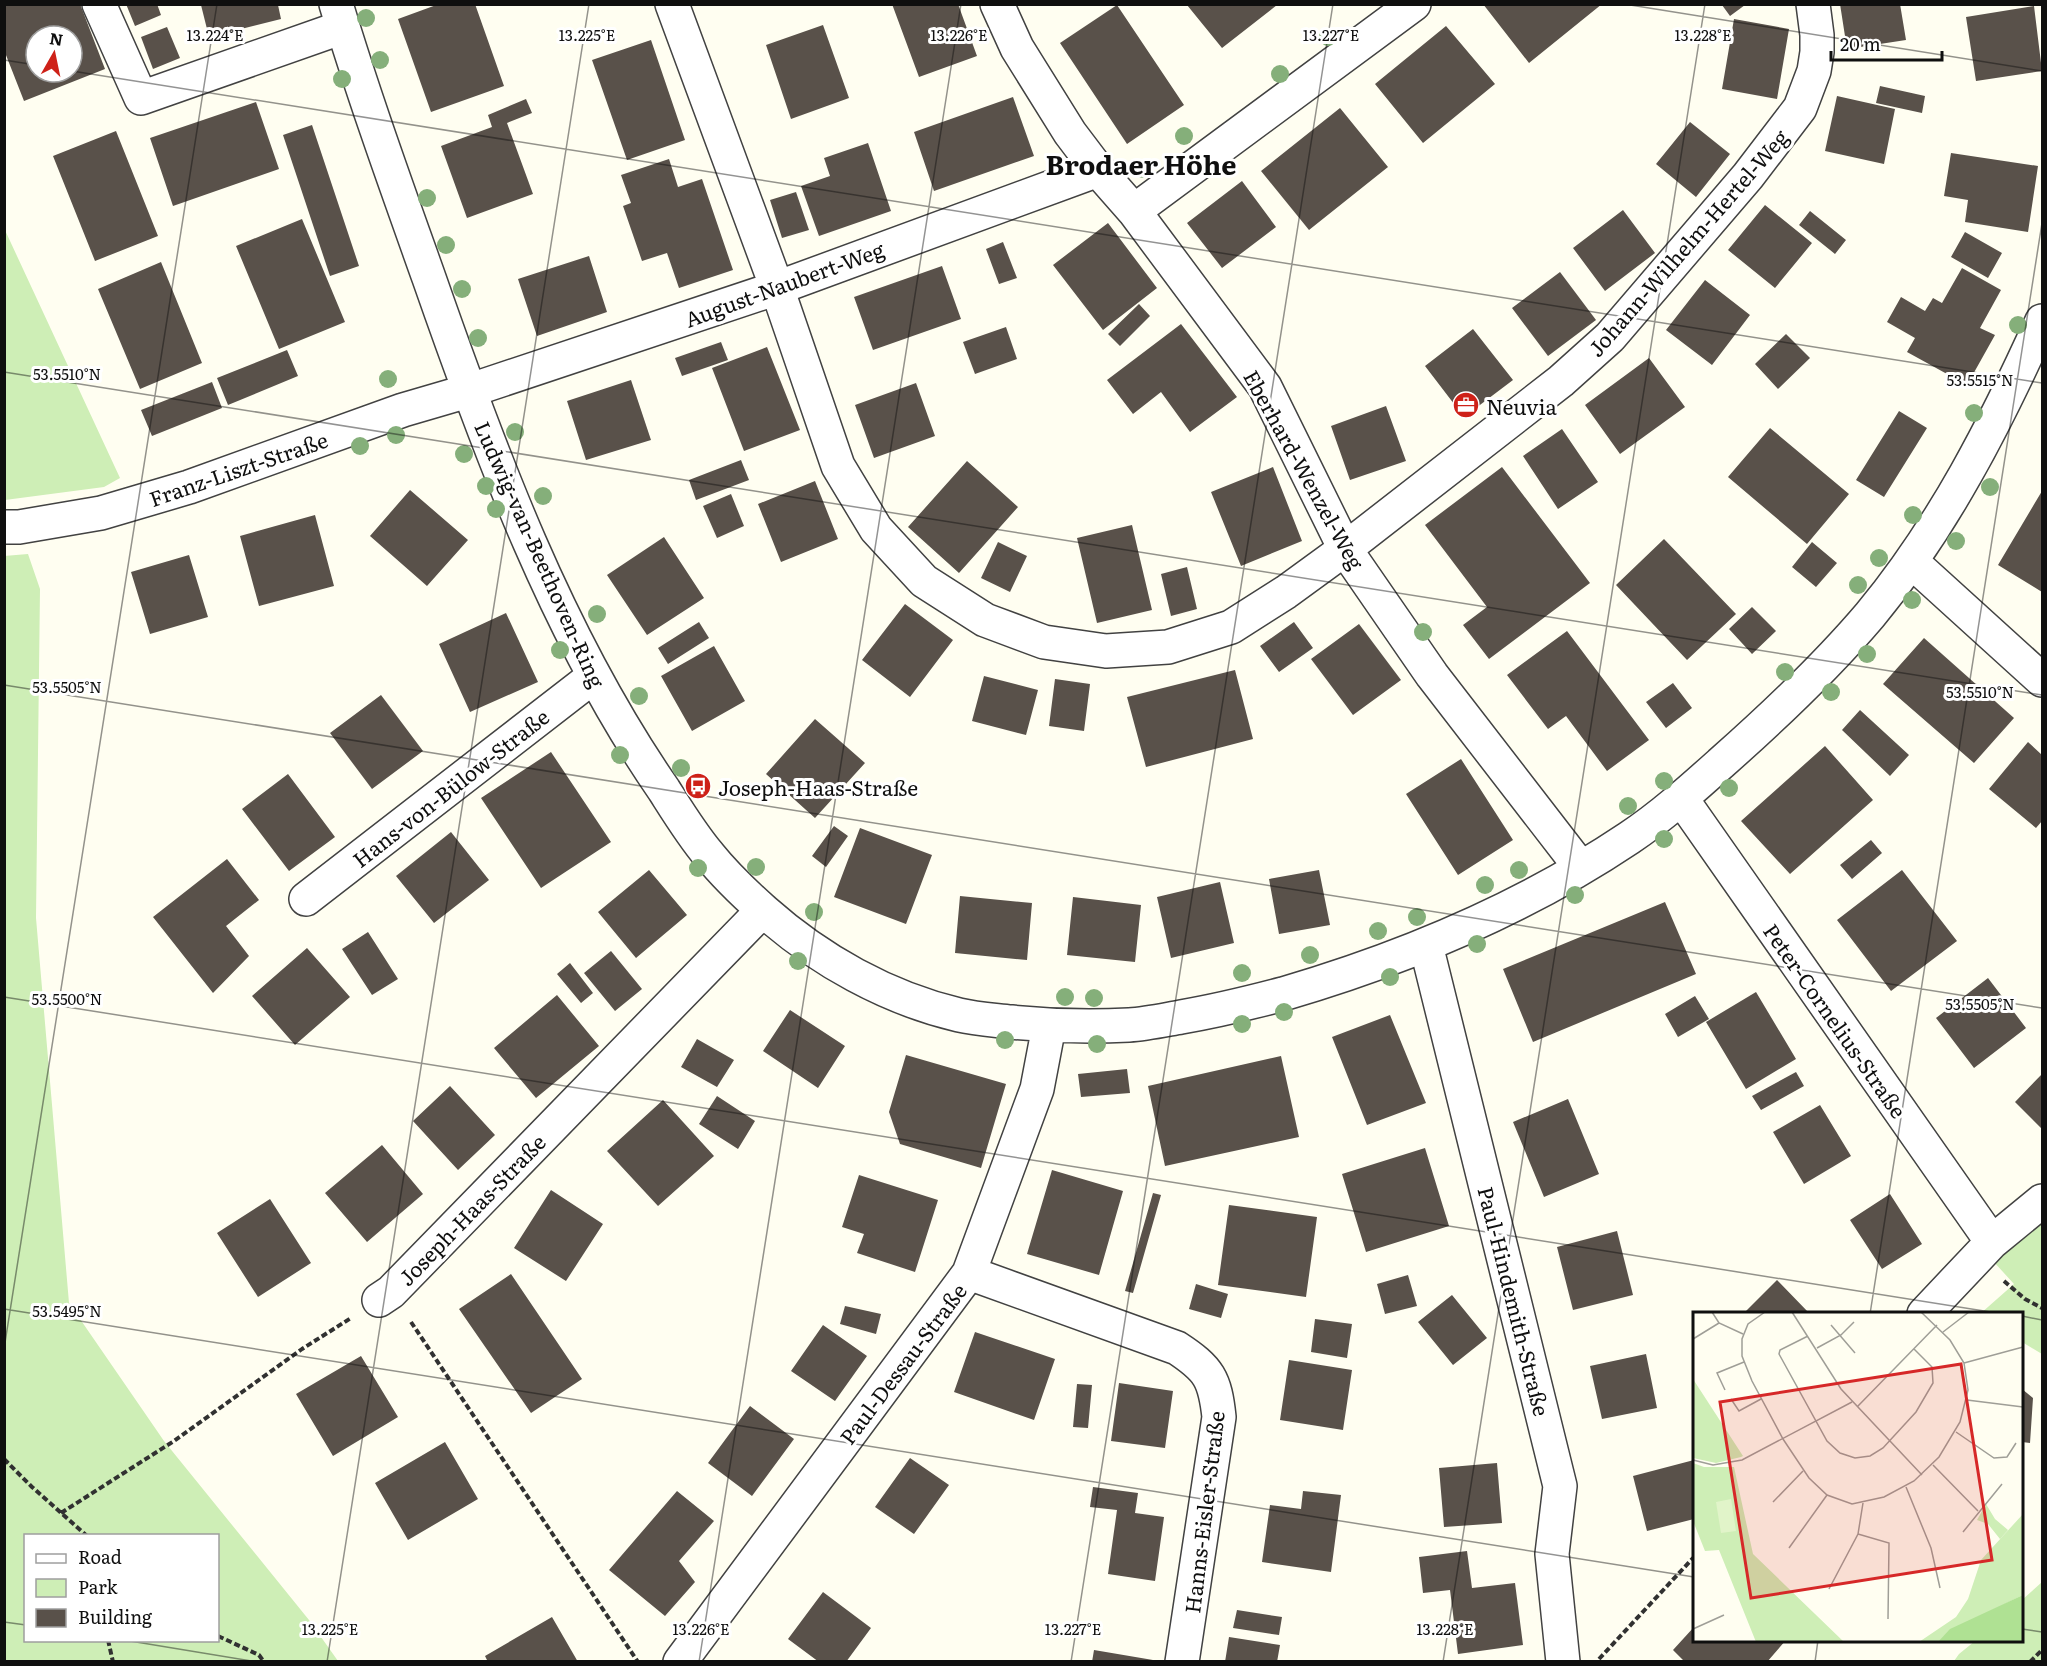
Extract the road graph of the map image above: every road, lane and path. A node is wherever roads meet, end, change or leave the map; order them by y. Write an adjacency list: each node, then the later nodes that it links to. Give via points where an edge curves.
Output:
1 (99, 4): 6 (street, via 141,98)
2 (672, 4): 9 (street, Johann-Wilhelm-Hertel-Weg)
3 (997, 4): 7 (street, Eberhard-Wenzel-Weg, via 1017,48)
4 (1414, 4): 8 (street)
5 (1813, 4): 13 (street, Johann-Wilhelm-Hertel-Weg, via 1817,52 1800,108 1748,176 1610,337 1561,381)
6 (340, 16): 11 (street, Ludwig-van-Beethoven-Ring, via 373,122)
7 (1098, 170): 8 (street, Eberhard-Wenzel-Weg); 9 (street, August-Naubert-Weg)
8 (1134, 211): 13 (street, Eberhard-Wenzel-Weg, via 1265,387)
9 (777, 288): 11 (street, August-Naubert-Weg); 13 (street, Johann-Wilhelm-Hertel-Weg, via 838,466 876,529 924,581 985,620 1044,642 1106,651 1168,647 1231,627)
10 (2043, 321): 14 (street, Ludwig-van-Beethoven-Ring, via 1963,480)
11 (468, 391): 12 (street, Franz-Liszt-Straße, via 403,410 189,487 100,513); 15 (street, Ludwig-van-Beethoven-Ring, via 511,498)
12 (4, 527)
13 (1345, 549): 18 (street, Eberhard-Wenzel-Weg, via 1432,675)
14 (1912, 561): 16 (street); 17 (street, Ludwig-van-Beethoven-Ring, via 1808,682)
15 (594, 676): 19 (street, Hans-von-Bülow-Straße); 20 (street, Ludwig-van-Beethoven-Ring, via 636,750 707,853)
16 (2043, 680)
17 (1681, 798): 18 (street, Ludwig-van-Beethoven-Ring, via 1633,836); 24 (street, Peter-Cornelius-Straße)
18 (1581, 868): 21 (street, Ludwig-van-Beethoven-Ring, via 1506,910)
19 (306, 898)
20 (763, 910): 22 (street, Ludwig-van-Beethoven-Ring, via 821,956 888,992 961,1016); 26 (street, Joseph-Haas-Straße)
21 (1426, 945): 22 (street, Ludwig-van-Beethoven-Ring, via 1342,976 1237,1007 1135,1025); 44 (street, Paul-Hindemith-Straße, via 1560,1486 1552,1554)
22 (1049, 1026): 25 (street, Paul-Dessau-Straße, via 1036,1089)
23 (2043, 1202): 24 (street)
24 (1992, 1242): 29 (street)
25 (969, 1273): 42 (street, Paul-Dessau-Straße); 43 (street, Hanns-Eisler-Straße, via 1177,1348 1199,1362 1216,1389 1219,1417)
26 (385, 1296): 31 (path, via 302,1349 174,1441); 41 (path)
27 (2025, 1299): 28 (path)
28 (2043, 1308)
29 (1926, 1312)
30 (4, 1460): 31 (path)
31 (61, 1513): 32 (path)
32 (80, 1529): 33 (path); 34 (path)
33 (81, 1534)
34 (85, 1534)
35 (1693, 1559): 45 (path)
36 (219, 1636): 40 (path, via 259,1655)
37 (108, 1642): 39 (path)
38 (2043, 1650): 46 (path)
39 (113, 1662)
40 (264, 1662)
41 (638, 1662)
42 (680, 1662)
43 (1182, 1662)
44 (1563, 1662)
45 (1597, 1662)
46 (2030, 1662)

